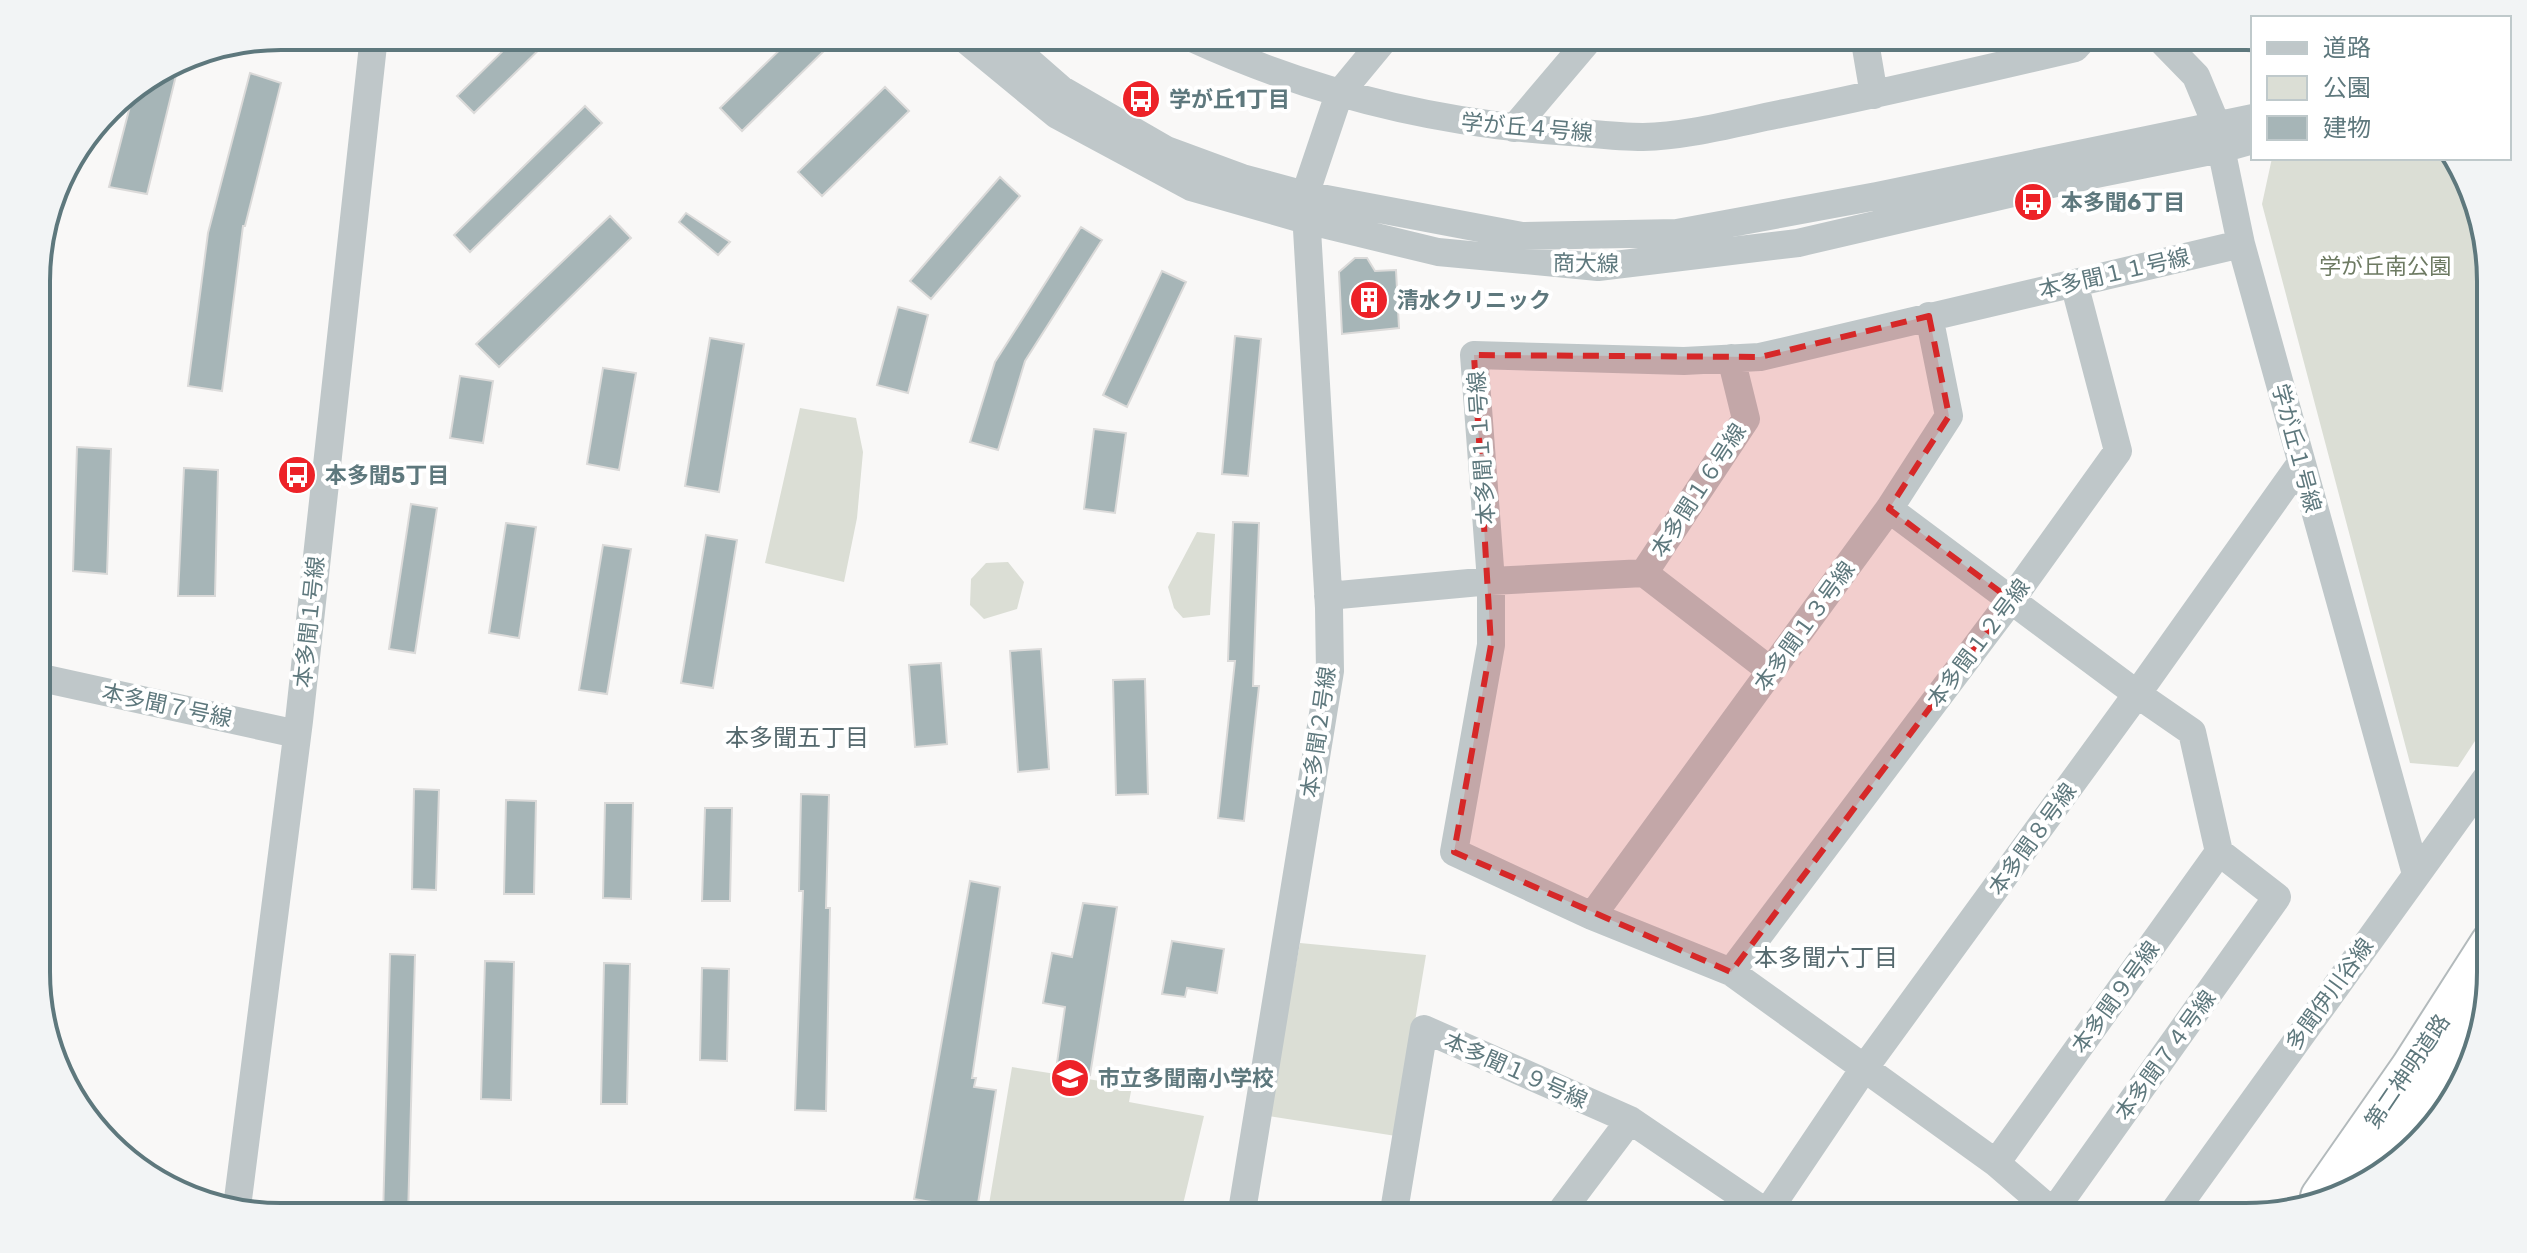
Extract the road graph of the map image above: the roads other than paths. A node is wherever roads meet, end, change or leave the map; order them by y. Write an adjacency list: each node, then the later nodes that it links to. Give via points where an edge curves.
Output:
1 (372, 50): 30 (street, 本多聞１号線)
2 (978, 50): 16 (street, 商大線, via 1057,115 1191,187)
3 (1016, 50): 16 (street, 商大線, via 1062,90 1166,150)
4 (1219, 50): 10 (street, 学が丘４号線)
5 (1375, 50): 10 (street)
6 (1580, 50): 13 (street)
7 (1866, 50): 11 (street)
8 (2066, 50): 11 (street, 学が丘４号線)
9 (2171, 50): 14 (street, 学が丘１号線, via 2196,76)
10 (1339, 94): 13 (street, 学が丘４号線, via 1441,118); 16 (street)
11 (1874, 95): 13 (street, 学が丘４号線, via 1644,137)
12 (2251, 119): 14 (street, 商大線)
13 (1514, 128)
14 (2218, 137): 15 (street, 商大線); 16 (street, 商大線, via 2086,176 1798,243 1598,267 1438,252); 17 (street, 学が丘１号線)
15 (2251, 140)
16 (1305, 208): 25 (street, 本多聞２号線)
17 (2241, 244): 18 (street, 本多聞１１号線); 21 (street, 学が丘１号線)
18 (2074, 283): 19 (street, 本多聞１１号線); 26 (street, 本多聞１２号線, via 2118,451)
19 (1929, 316): 20 (street, 本多聞１１号線, via 1760,357); 22 (street, 本多聞１３号線, via 1949,416)
20 (1731, 358): 23 (street, 本多聞１６号線, via 1746,419); 24 (street, 本多聞１１号線, via 1474,355)
21 (2301, 463): 29 (street, 本多聞８号線); 33 (street, 学が丘１号線)
22 (1889, 509): 26 (street); 27 (street, 本多聞１３号線)
23 (1644, 573): 24 (street); 27 (street)
24 (1491, 581): 25 (street); 34 (street, 本多聞１１号線, via 1491,645 1454,852)
25 (1328, 596): 44 (street, 本多聞２号線, via 1330,671)
26 (2011, 600): 29 (street); 36 (street, 本多聞１２号線)
27 (1771, 671): 34 (street, 本多聞１３号線)
28 (50, 680): 30 (street, 本多聞７号線)
29 (2137, 694): 32 (street, via 2192,732); 38 (street, 本多聞８号線)
30 (297, 734): 43 (street, 本多聞１号線)
31 (2477, 791): 33 (street, 多聞伊川谷線)
32 (2219, 852): 41 (street, 本多聞９号線); 50 (street, 本多聞７４号線, via 2277,897)
33 (2416, 874): 51 (street, 多聞伊川谷線)
34 (1592, 916): 36 (street, 本多聞１１号線)
35 (2477, 965): 42 (highway, 第二神明道路)
36 (1731, 972): 38 (street, 本多聞１１号線)
37 (2466, 1043): 40 (highway, 第二神明道路)
38 (1863, 1070): 41 (street); 48 (street, 本多聞８号線)
39 (1630, 1120): 45 (street, 本多聞１９号線, via 1424,1029); 46 (street); 47 (street, 本多聞１９号線)
40 (2394, 1149)
41 (1996, 1163): 49 (street, 本多聞７４号線)
42 (2327, 1188)
43 (238, 1198)
44 (1243, 1203)
45 (1395, 1203)
46 (1568, 1203)
47 (1749, 1203)
48 (1774, 1203)
49 (2043, 1203)
50 (2059, 1203)
51 (2180, 1203)

